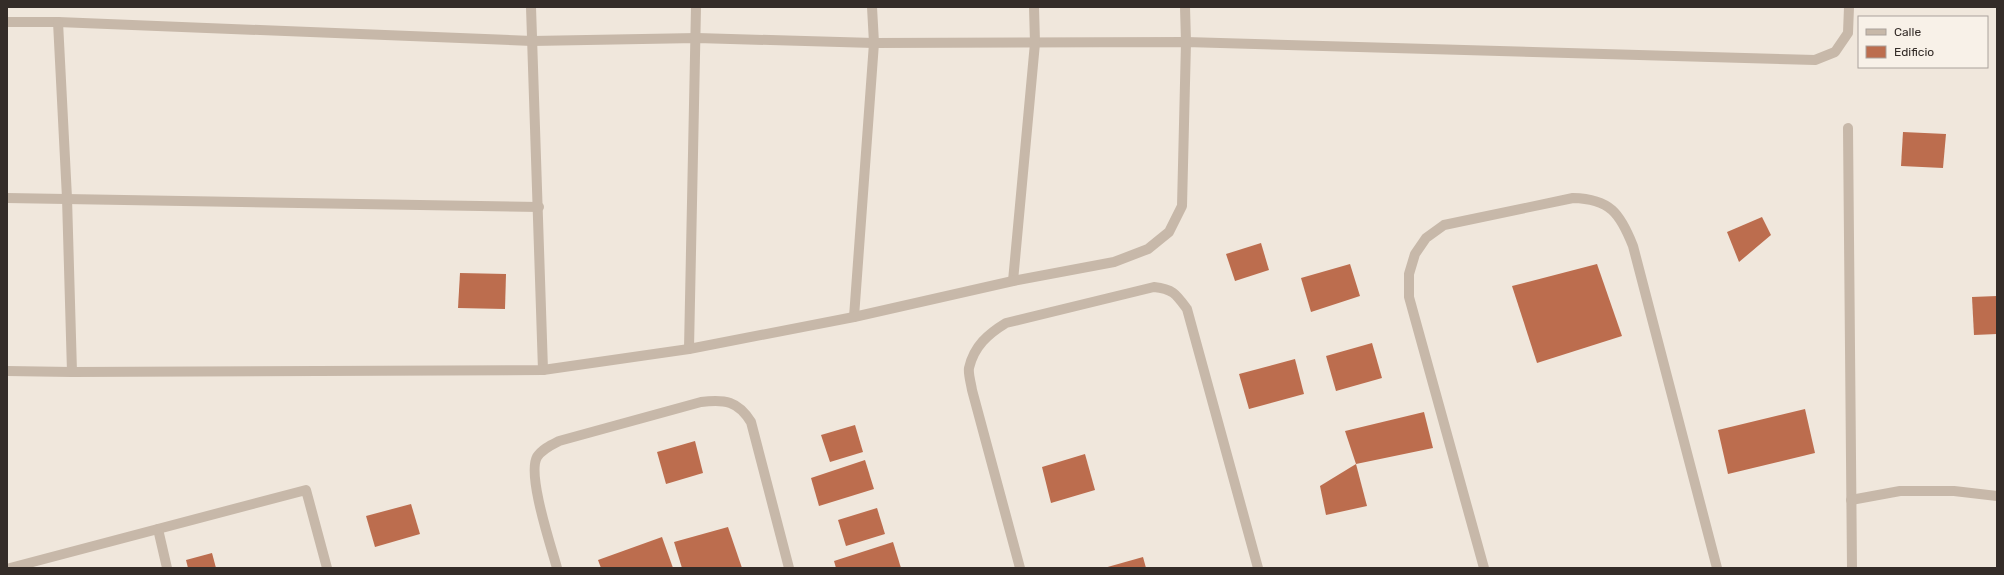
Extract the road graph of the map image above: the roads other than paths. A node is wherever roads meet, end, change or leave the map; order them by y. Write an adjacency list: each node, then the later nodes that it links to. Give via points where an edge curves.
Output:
1 (531, 7): 10 (street)
2 (696, 7): 9 (street)
3 (872, 7): 11 (street)
4 (1034, 7): 13 (street)
5 (1185, 7): 12 (street)
6 (1849, 7): 12 (street, via 1848,33 1835,52 1815,60)
7 (7, 22): 8 (street)
8 (58, 22): 10 (street); 16 (street)
9 (697, 38): 10 (street); 11 (street); 20 (street)
10 (532, 41): 17 (street)
11 (874, 42): 13 (street); 19 (street)
12 (1186, 42): 13 (street); 18 (street, via 1182,206 1170,232 1148,249 1114,262)
13 (1035, 43): 18 (street)
14 (1848, 128): 25 (street)
15 (7, 198): 16 (street)
16 (67, 198): 17 (street); 23 (street)
17 (539, 207): 21 (street)
18 (1013, 281): 19 (street)
19 (854, 317): 20 (street)
20 (689, 350): 21 (street)
21 (543, 370): 23 (street)
22 (7, 371): 23 (street)
23 (72, 372)
24 (1997, 496): 25 (street, via 1954,491 1900,491)
25 (1851, 500): 36 (street)
26 (158, 529): 27 (street); 28 (street); 29 (street, via 306,490)
27 (10, 568)
28 (166, 568)
29 (327, 568)
30 (557, 568): 31 (street, via 535,485 533,471 537,457 559,441 701,402 718,400 744,411 751,422)
31 (789, 568)
32 (1020, 568): 33 (street, via 972,390 969,369 977,348 989,333 1006,323 1154,287 1168,288 1187,309)
33 (1258, 568)
34 (1484, 568): 35 (street, via 1409,297 1409,274 1415,254 1426,238 1444,226 1573,198 1591,199 1610,208 1624,224 1633,246)
35 (1717, 568)
36 (1852, 568)

